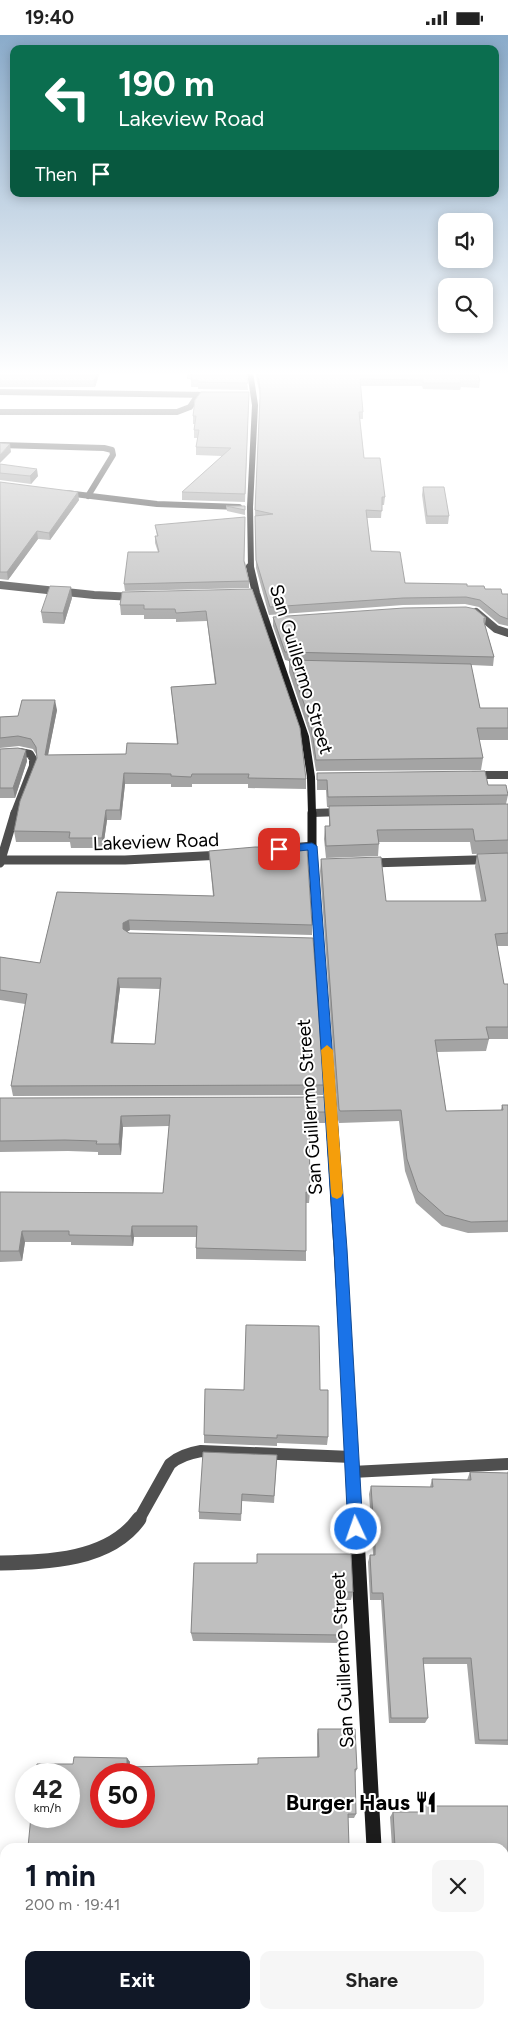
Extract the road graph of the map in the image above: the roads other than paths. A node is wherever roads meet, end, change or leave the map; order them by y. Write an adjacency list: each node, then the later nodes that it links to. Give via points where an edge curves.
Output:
1 (107, 465): 4 (street)
2 (250, 465): 5 (main road, San Guillermo Street)
3 (59, 493): 4 (street)
4 (88, 496): 5 (street, via 166,505)
5 (250, 507): 14 (main road, San Guillermo Street, via 252,593 270,620 286,666 315,777)
6 (0, 585): 7 (street)
7 (147, 597)
8 (466, 609): 9 (street)
9 (508, 633)
10 (0, 754): 19 (street, via 20,752 30,754 33,759)
11 (460, 775): 12 (street)
12 (508, 775)
13 (355, 812): 14 (street)
14 (312, 813): 15 (main road, San Guillermo Street)
15 (312, 846): 16 (street); 21 (main road, San Guillermo Street, via 319,865 314,942)
16 (267, 850)
17 (230, 854): 19 (street, Lakeview Road)
18 (508, 859): 20 (street)
19 (0, 861)
20 (362, 864)
21 (352, 1457): 23 (main road, San Guillermo Street); 24 (street, via 201,1451 184,1454 170,1463 152,1500 134,1526 116,1542 82,1555)
22 (508, 1464): 23 (street)
23 (352, 1472): 25 (main road, San Guillermo Street)
24 (0, 1563)
25 (374, 1843)

